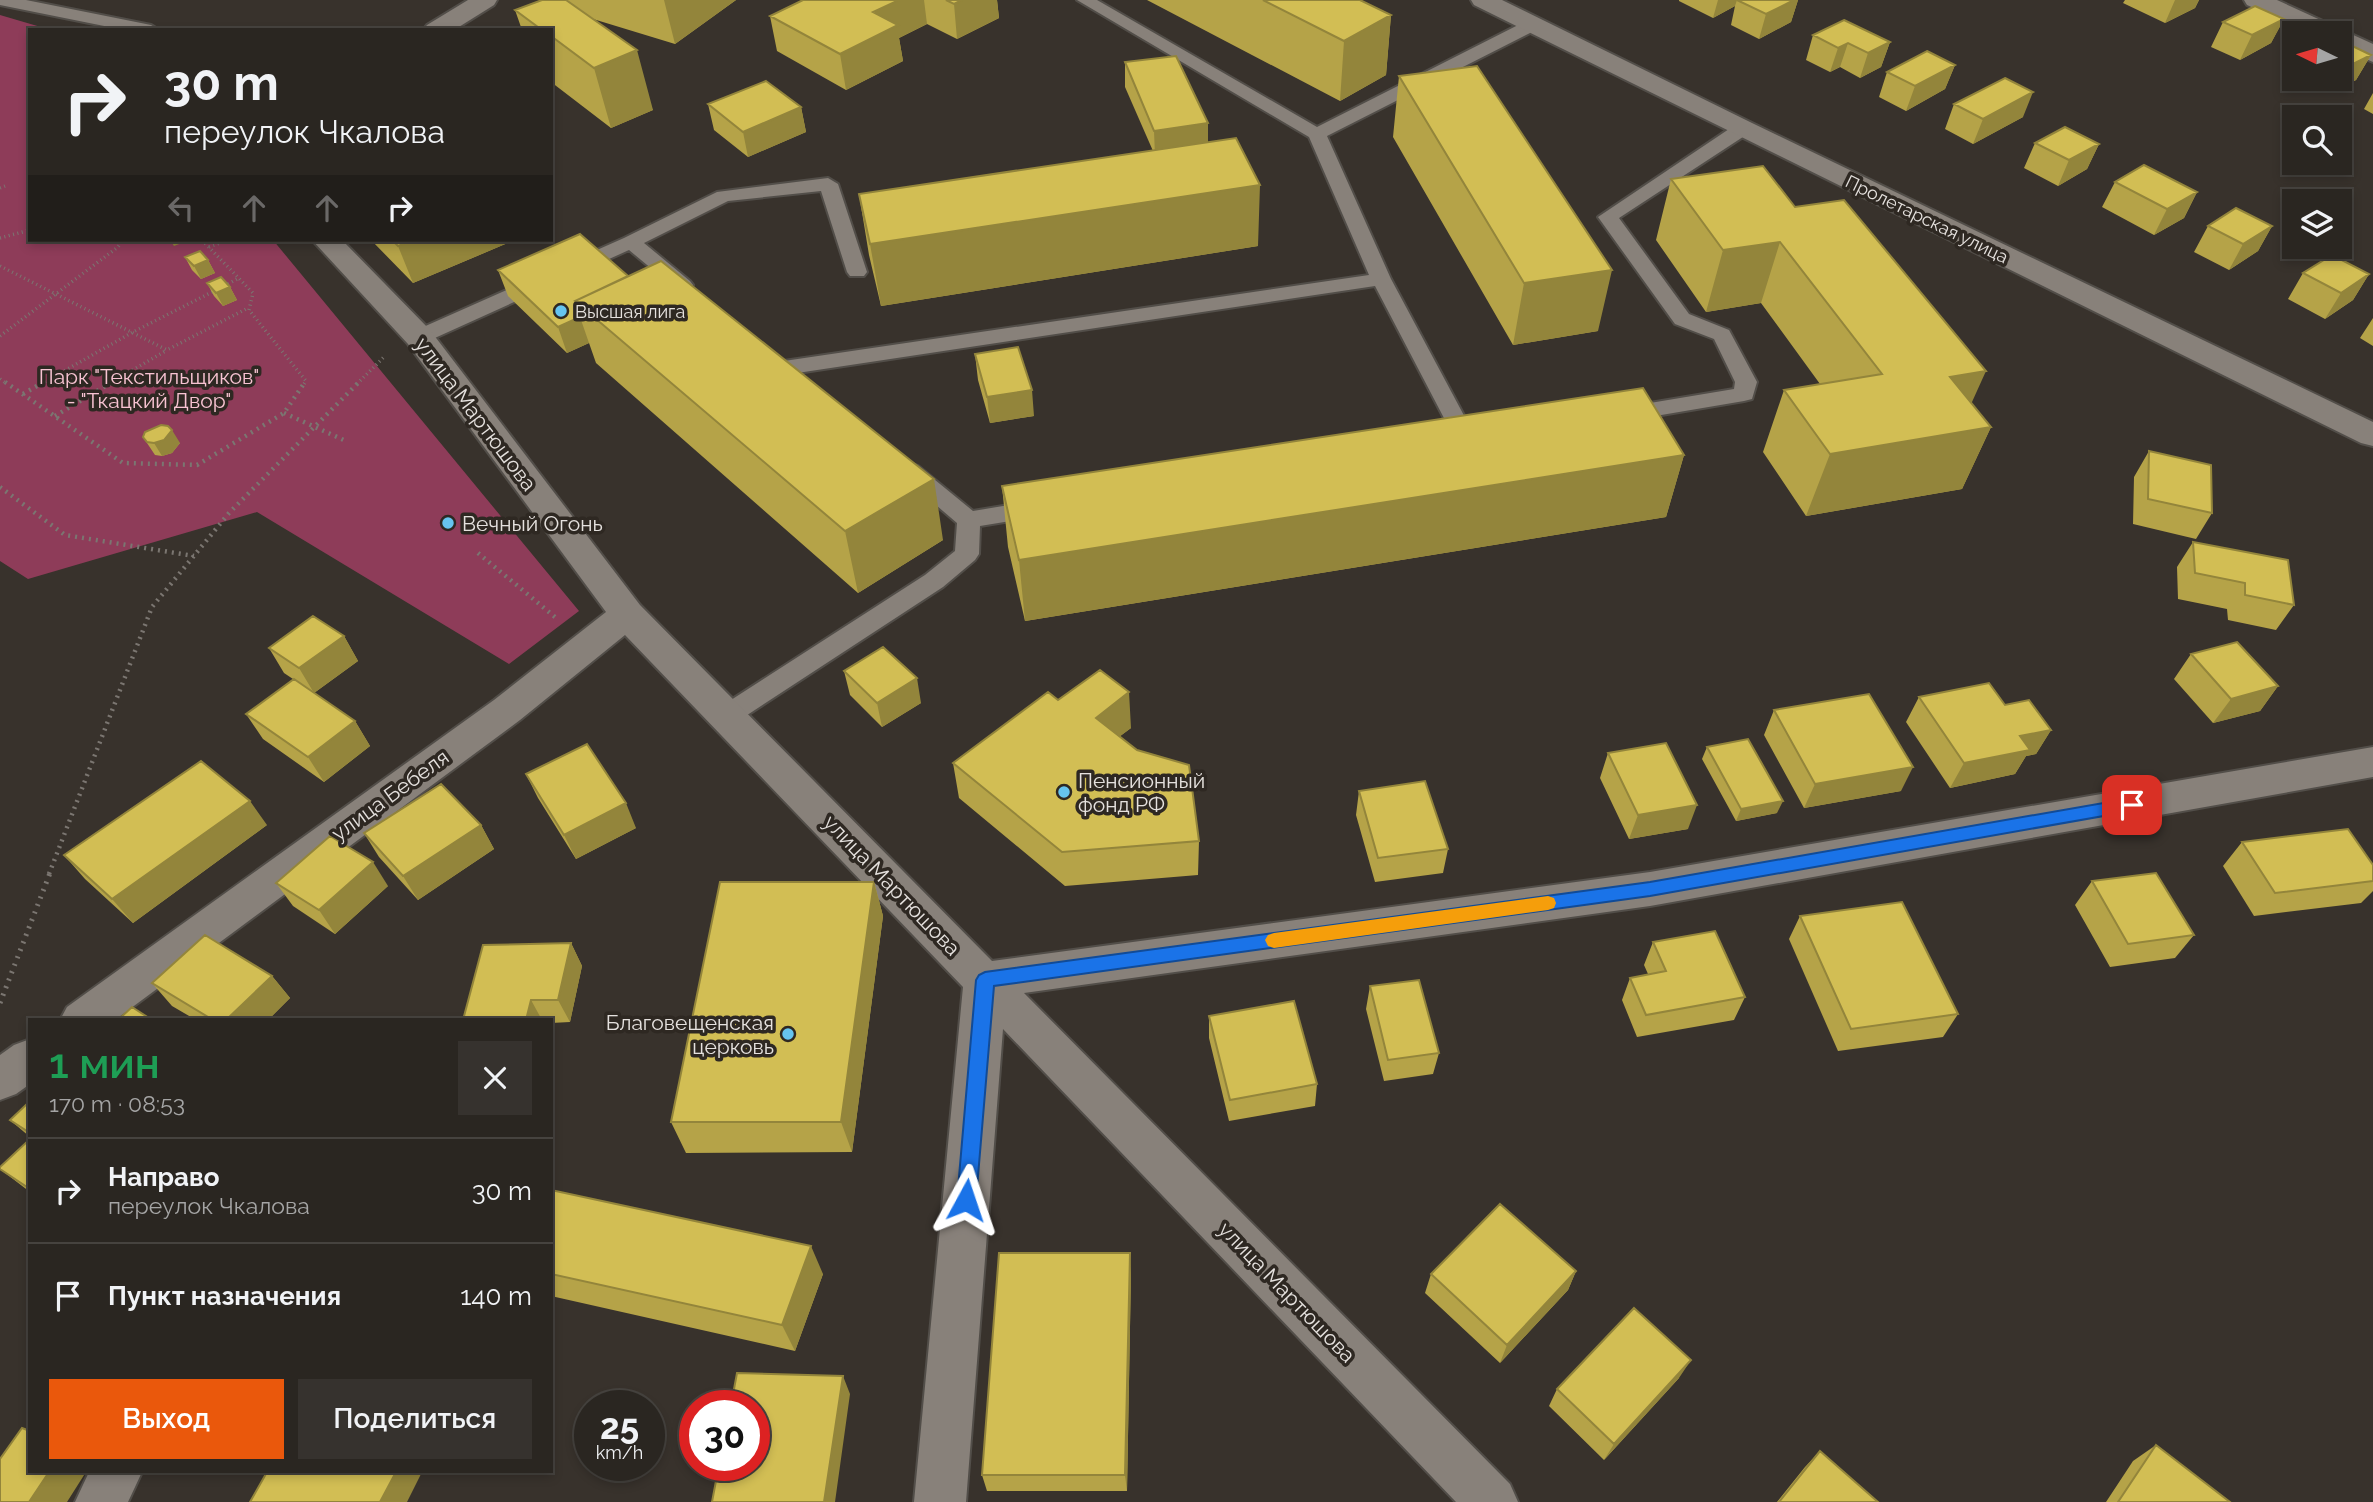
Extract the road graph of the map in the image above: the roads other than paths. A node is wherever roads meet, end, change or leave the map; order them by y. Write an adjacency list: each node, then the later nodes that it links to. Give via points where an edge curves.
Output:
1 (0, 0): 8 (lane)
2 (485, 0): 9 (street)
3 (1085, 0): 13 (lane)
4 (1483, 0): 7 (street, Пролетарская улица)
5 (2256, 0): 6 (street)
6 (2302, 21)
7 (1534, 24): 12 (street, Пролетарская улица); 13 (lane)
8 (141, 28)
9 (439, 28)
10 (2352, 44): 11 (street)
11 (2373, 54)
12 (1742, 129): 23 (lane, via 1608,216 1682,319 1721,335 1746,382 1744,394); 25 (street, Пролетарская улица)
13 (1317, 134): 17 (lane)
14 (328, 242): 19 (street, улица Мартюшова)
15 (631, 242): 16 (lane, via 723,196 828,184); 18 (lane); 19 (lane)
16 (857, 272)
17 (1381, 279): 21 (lane); 26 (lane)
18 (702, 300)
19 (419, 337): 31 (street, улица Мартюшова)
20 (764, 351): 21 (lane)
21 (784, 368): 22 (lane)
22 (805, 385)
23 (1600, 418)
24 (1492, 434): 26 (lane)
25 (2373, 435)
26 (1465, 438): 27 (lane)
27 (1437, 443)
28 (897, 461): 30 (lane)
29 (1065, 504): 30 (lane)
30 (969, 520): 32 (lane, via 967,554 959,561)
31 (627, 614): 32 (street, улица Мартюшова); 35 (street, улица Бебеля, via 507,710)
32 (726, 716): 34 (street, улица Мартюшова)
33 (2373, 762): 34 (street, via 1650,889)
34 (985, 980): 40 (street); 41 (street, улица Мартюшова)
35 (85, 1018)
36 (28, 1060): 37 (street)
37 (0, 1080)
38 (116, 1473): 39 (street)
39 (101, 1502)
40 (940, 1502)
41 (1492, 1502)

